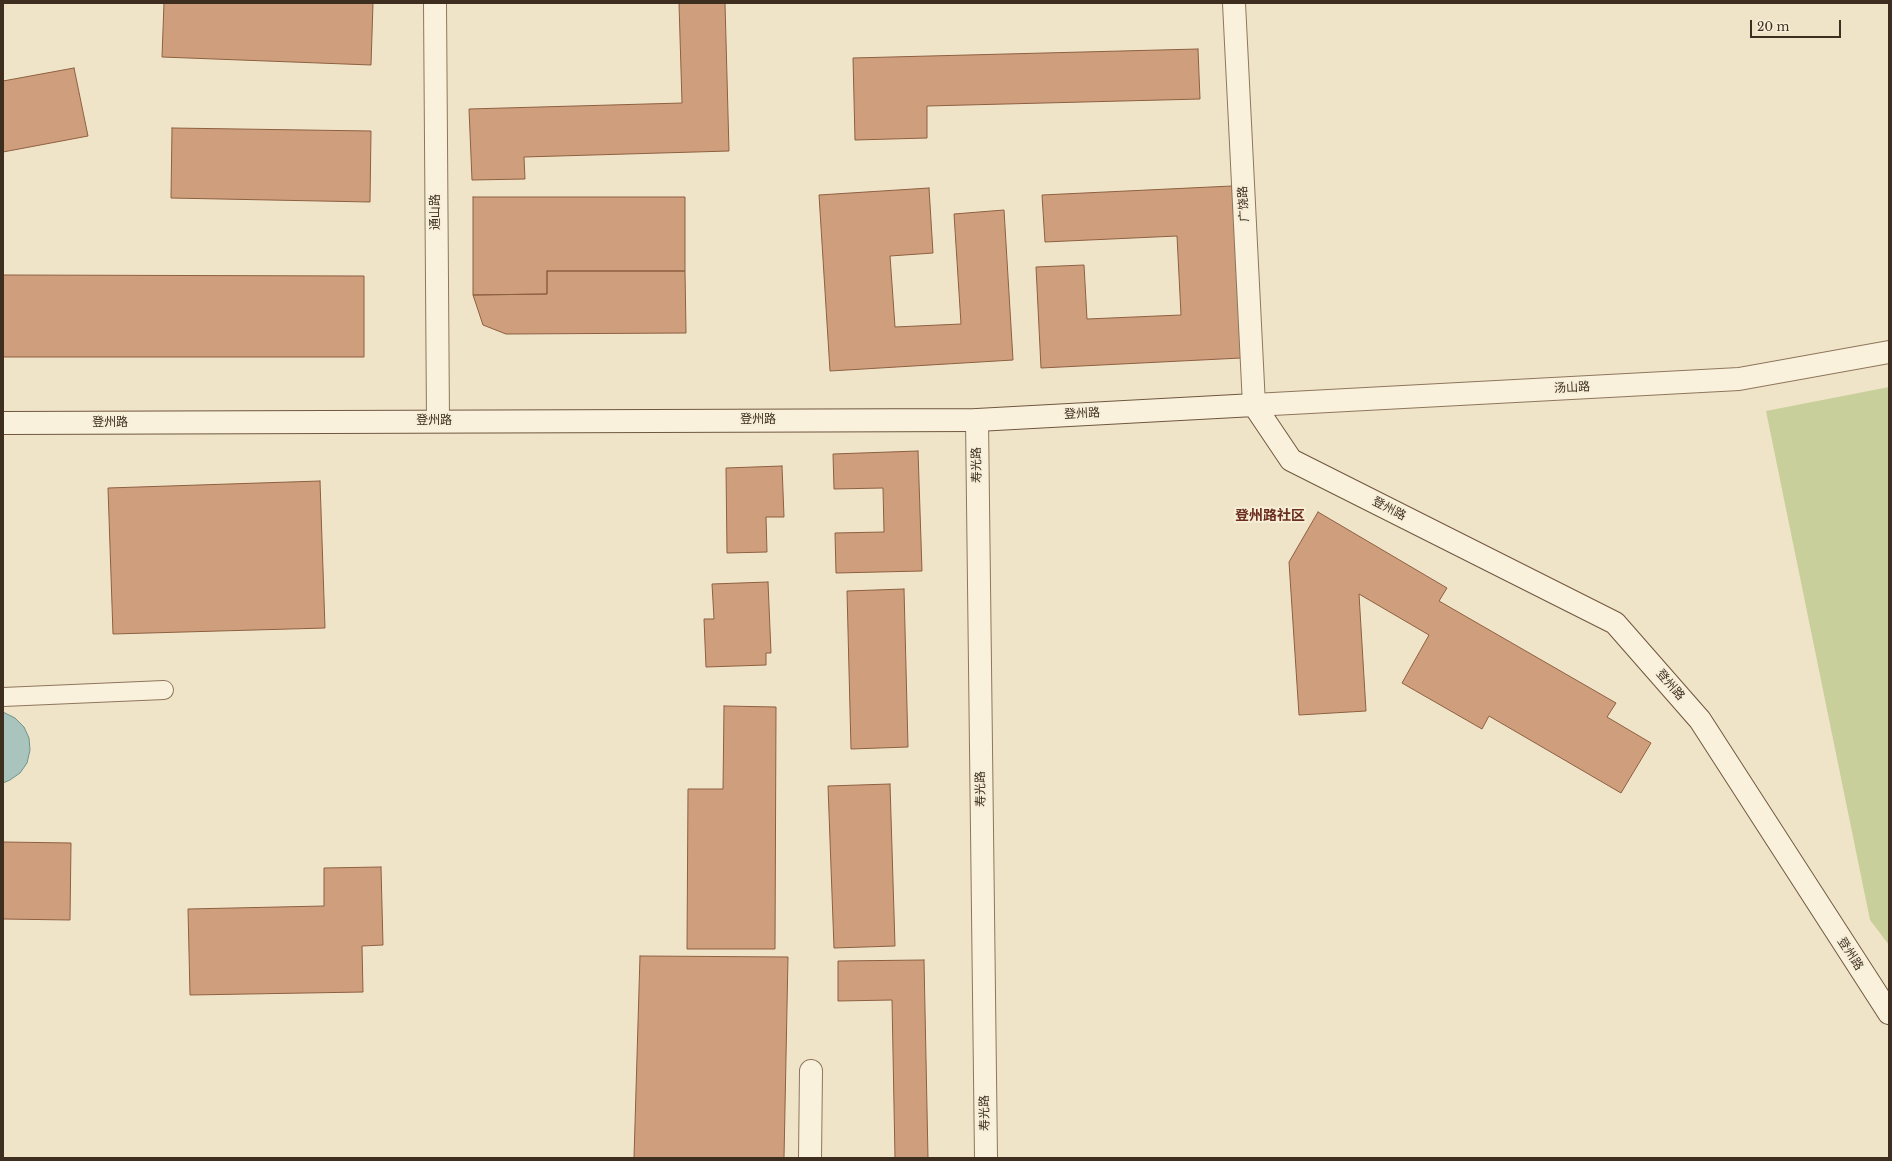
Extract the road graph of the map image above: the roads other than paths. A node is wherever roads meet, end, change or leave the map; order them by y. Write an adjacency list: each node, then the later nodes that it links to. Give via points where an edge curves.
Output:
1 (435, 3): 6 (street, 通山路)
2 (1234, 3): 4 (street, 广饶路)
3 (1889, 352): 4 (street, 汤山路, via 1739,378)
4 (1254, 405): 5 (street, 登州路); 10 (street, 登州路, via 1291,460 1615,623 1700,720)
5 (977, 420): 6 (street, 登州路); 13 (street, 寿光路)
6 (438, 421): 7 (street, 登州路)
7 (3, 423)
8 (164, 690): 9 (lane)
9 (3, 697)
10 (1889, 1013)
11 (811, 1071): 12 (street)
12 (810, 1158)
13 (986, 1158)

